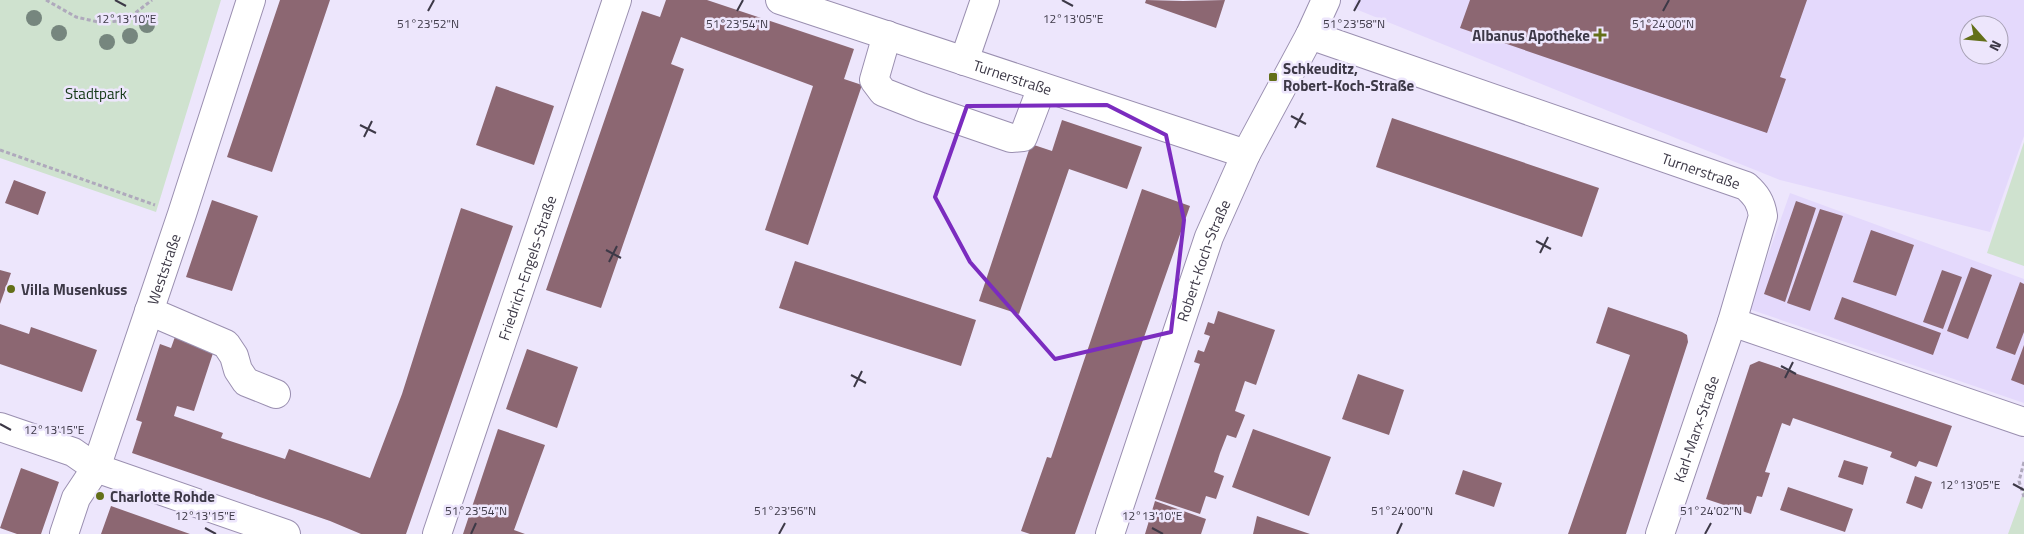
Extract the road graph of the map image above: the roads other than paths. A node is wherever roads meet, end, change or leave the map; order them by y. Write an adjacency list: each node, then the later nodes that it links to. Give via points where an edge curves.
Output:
1 (251, 0): 11 (street, Weststraße)
2 (617, 0): 19 (street, Friedrich-Engels-Straße)
3 (780, 0): 6 (street, Turnerstraße)
4 (985, 0): 8 (street)
5 (1326, 0): 7 (street, Robert-Koch-Straße)
6 (887, 35): 8 (street, Turnerstraße); 9 (street, via 874,80 883,92 1011,138 1022,137)
7 (1310, 35): 10 (street, Robert-Koch-Straße); 12 (street, Turnerstraße, via 1746,186 1762,205 1763,216)
8 (964, 61): 9 (street, Turnerstraße)
9 (1042, 87): 10 (street, Turnerstraße)
10 (1246, 154): 20 (street, Robert-Koch-Straße, via 1209,237)
11 (149, 311): 13 (street, via 226,344 246,382); 16 (street, Weststraße)
12 (1732, 322): 14 (street); 21 (street, Karl-Marx-Straße)
13 (276, 394)
14 (2024, 422)
15 (0, 427): 16 (street, via 73,452)
16 (96, 468): 17 (street, Weststraße, via 76,498); 18 (street)
17 (64, 534)
18 (286, 534)
19 (437, 534)
20 (1110, 534)
21 (1660, 534)

